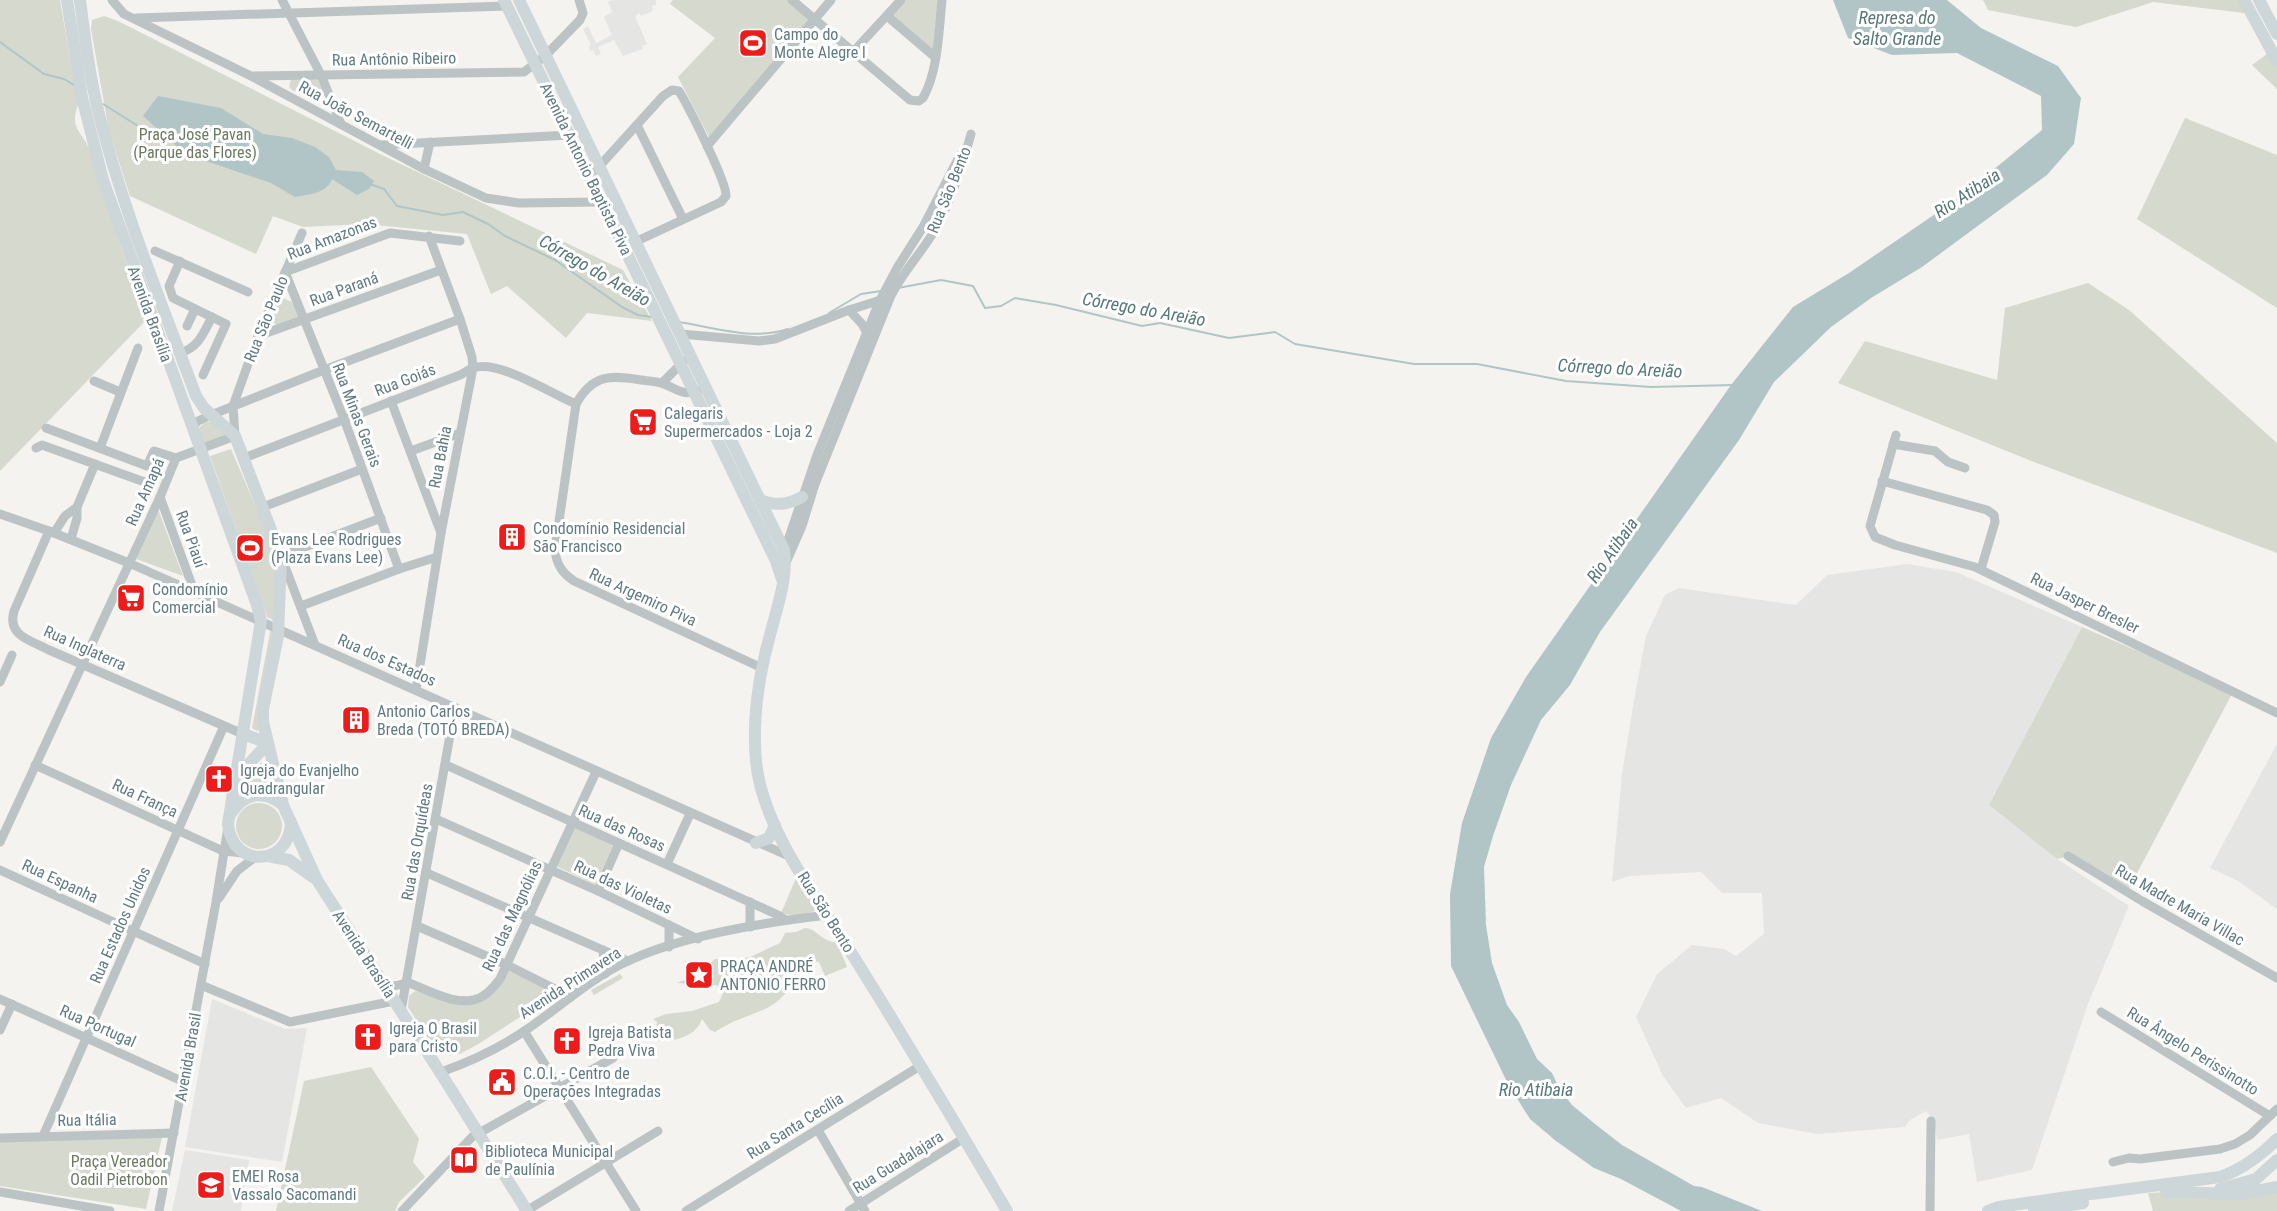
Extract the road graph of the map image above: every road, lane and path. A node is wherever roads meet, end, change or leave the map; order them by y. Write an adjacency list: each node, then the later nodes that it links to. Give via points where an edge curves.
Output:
1 (67, 0): 76 (main road, Avenida Brasília, via 82,97 103,180)
2 (80, 0): 61 (main road, Avenida Brasília, via 99,115 118,181)
3 (112, 0): 16 (street, Rua João Semartelli)
4 (282, 0): 14 (street)
5 (519, 0): 20 (main road, Avenida Antonio Baptista Piva)
6 (579, 0): 20 (street, via 583,13 580,20)
7 (792, 0): 17 (street)
8 (831, 0): 17 (street)
9 (902, 0): 15 (street)
10 (942, 0): 21 (street)
11 (2244, 0): 22 (main road)
12 (2259, 0): 18 (main road)
13 (506, 3): 14 (street); 23 (main road, Avenida Antonio Baptista Piva)
14 (288, 14): 16 (street); 24 (street)
15 (887, 16): 19 (street); 21 (street)
16 (133, 18): 25 (street, Rua João Semartelli)
17 (815, 19): 19 (street); 31 (street)
18 (2277, 34)
19 (854, 51): 21 (street, via 909,100 918,101 925,95)
20 (546, 55): 23 (street); 32 (main road, Avenida Antonio Baptista Piva)
21 (935, 57)
22 (2277, 61)
23 (536, 64): 24 (street, Rua Antônio Ribeiro, via 518,73); 28 (main road, Avenida Antonio Baptista Piva)
24 (321, 75): 25 (street, Rua Antônio Ribeiro); 26 (street)
25 (251, 76): 26 (street, Rua João Semartelli)
26 (341, 124): 30 (street, Rua João Semartelli)
27 (637, 125): 31 (street, via 668,91 679,91); 32 (street); 36 (street)
28 (570, 135): 29 (street); 34 (main road, Avenida Antonio Baptista Piva)
29 (430, 142): 30 (street); 33 (street)
30 (379, 145): 33 (street, Rua João Semartelli)
31 (707, 146): 36 (street, via 726,195 721,202)
32 (600, 165): 34 (street); 42 (main road, Avenida Antonio Baptista Piva)
33 (424, 169): 35 (street, Rua João Semartelli, via 486,198 519,203)
34 (590, 177): 35 (main road, Avenida Antonio Baptista Piva)
35 (602, 202): 50 (main road, Avenida Antonio Baptista Piva)
36 (683, 219): 42 (street)
37 (924, 227): 38 (street); 38 (street, Rua São Bento, via 971,134); 49 (street, Rua São Bento, via 897,268)
38 (934, 231): 49 (street, Rua São Bento)
39 (302, 233): 46 (street, Rua São Paulo)
40 (429, 236): 41 (street); 45 (street, Rua Bahia); 46 (street, Rua Amazonas, via 390,232)
41 (460, 241)
42 (637, 241): 48 (main road, Avenida Antonio Baptista Piva)
43 (155, 251): 44 (street)
44 (180, 261): 47 (street); 51 (street, via 169,290 178,302)
45 (441, 270): 54 (street, Rua Paraná); 55 (street, Rua Bahia)
46 (285, 272): 54 (street, Rua Minas Gerais); 59 (street, Rua São Paulo)
47 (248, 292)
48 (662, 294): 50 (main road); 57 (main road, Avenida Antonio Baptista Piva)
49 (885, 299): 52 (street); 58 (street, Rua São Bento); 92 (street, Rua São Bento)
50 (650, 301): 62 (main road, Avenida Antonio Baptista Piva)
51 (195, 309): 53 (street); 56 (street)
52 (849, 310): 57 (street, via 775,339 759,341); 58 (street)
53 (212, 317): 61 (street, via 200,341); 65 (street, via 226,324)
54 (304, 319): 59 (street, Rua Paraná); 64 (street, Rua Minas Gerais)
55 (460, 319): 63 (street, Rua Bahia); 64 (street)
56 (187, 326)
57 (677, 326): 62 (main road, Avenida Antonio Baptista Piva)
58 (867, 331): 92 (street, Rua São Bento)
59 (258, 336): 73 (street, Rua São Paulo)
60 (138, 348): 69 (street)
61 (180, 353): 74 (main road, Avenida Brasília, via 200,404)
62 (686, 362): 67 (street); 68 (main road, Avenida Antonio Baptista Piva)
63 (473, 368): 70 (street, Rua Goiás); 71 (street, via 516,375); 78 (street, Rua Bahia)
64 (324, 370): 73 (street); 75 (street, Rua Minas Gerais)
65 (203, 375)
66 (94, 381): 69 (street)
67 (662, 383): 68 (street, via 682,392); 71 (street, via 603,378 587,387)
68 (700, 389): 72 (main road, Avenida Antonio Baptista Piva)
69 (120, 393): 83 (street)
70 (391, 401): 75 (street, Rua Goiás); 85 (street)
71 (576, 404): 118 (street, Rua Argemiro Piva, via 555,549 565,575)
72 (708, 405): 96 (main road, Avenida Antonio Baptista Piva); 110 (main road, Avenida Antonio Baptista Piva)
73 (233, 406): 74 (street); 80 (street, Rua São Paulo)
74 (211, 415): 76 (street); 80 (main road, Avenida Brasília)
75 (344, 419): 87 (street, Rua Goiás); 90 (street, Rua Minas Gerais)
76 (192, 427): 84 (main road, Avenida Brasília)
77 (46, 428): 83 (street)
78 (460, 433): 85 (street); 102 (street, Rua Bahia)
79 (1896, 435): 81 (street)
80 (235, 436): 84 (street, Rua Amapá); 87 (main road, Rua São Paulo)
81 (1893, 444): 89 (street, via 1935,452); 91 (street)
82 (36, 448): 88 (street, via 42,445)
83 (100, 448): 86 (street, via 147,466 154,451)
84 (201, 448): 86 (street, Rua Amapá); 113 (main road, Avenida Brasília)
85 (411, 451): 102 (street)
86 (176, 458): 94 (street, Rua Amapá)
87 (244, 458): 98 (main road, Rua São Paulo)
88 (95, 464): 93 (street); 97 (street)
89 (1965, 468)
90 (362, 469): 98 (street); 100 (street, Rua Minas Gerais)
91 (1882, 481): 109 (street, Rua Jasper Bresler, via 1869,526 1875,537); 109 (street, via 1994,515)
92 (811, 483): 95 (street, Rua São Bento); 110 (street, Rua São Bento, via 802,526)
93 (150, 484)
94 (160, 498): 107 (street, Rua Amapá); 111 (street, Rua Piauí)
95 (802, 498): 96 (main road, via 789,504); 104 (street, Rua São Bento)
96 (760, 500): 104 (main road, Avenida Antonio Baptista Piva)
97 (77, 507): 101 (street); 103 (street)
98 (263, 507): 105 (main road, Rua São Paulo)
99 (0, 514): 101 (street, Rua dos Estados)
100 (381, 518): 105 (street); 108 (street, Rua Minas Gerais)
101 (52, 532): 103 (street, Rua dos Estados); 117 (street, Rua Inglaterra, via 11,621 19,634)
102 (441, 534): 106 (street, Rua Bahia)
103 (70, 539): 107 (street, Rua dos Estados)
104 (784, 550): 110 (main road, Rua São Bento)
105 (281, 556): 112 (street, Rua São Paulo); 114 (main road)
106 (437, 557): 108 (street); 120 (street, Rua Bahia)
107 (129, 563): 111 (street, Rua dos Estados); 117 (street, Rua Amapá)
108 (399, 569): 112 (street)
109 (1981, 569): 122 (street, Rua Jasper Bresler)
110 (782, 572): 118 (main road, Rua São Bento)
111 (194, 591): 113 (street, Rua dos Estados)
112 (301, 606): 115 (street, Rua São Paulo)
113 (261, 621): 114 (street, Rua dos Estados); 124 (main road, Avenida Brasil)
114 (278, 628): 115 (street, Rua dos Estados); 125 (main road, via 263,709)
115 (315, 645): 120 (street, Rua dos Estados)
116 (12, 655): 119 (street)
117 (81, 664): 123 (street, Rua Inglaterra); 126 (street, Rua Amapá)
118 (762, 668): 138 (main road, Rua São Bento, via 756,762 761,789)
119 (0, 682)
120 (416, 690): 121 (street, Rua dos Estados)
121 (455, 707): 127 (street, Rua das Orquídeas); 128 (street, Rua dos Estados)
122 (2277, 713)
123 (224, 726): 124 (street, Rua Inglaterra); 139 (street, Rua Estados Unidos)
124 (243, 734): 125 (main road); 129 (main road, Avenida Brasil)
125 (267, 743): 129 (main road); 130 (main road)
126 (35, 765): 134 (street, Rua Amapá); 139 (street, Rua França)
127 (446, 765): 135 (street, Rua das Orquídeas); 137 (street, Rua das Rosas)
128 (596, 772): 132 (street, Rua dos Estados); 137 (street, Rua das Magnólias)
129 (236, 777): 133 (main road, Avenida Brasil)
130 (283, 805): 133 (main road, via 275,798 255,794 237,804); 136 (main road)
131 (0, 814): 134 (street)
132 (690, 814): 142 (street, Rua dos Estados); 147 (street)
133 (230, 818): 143 (street, Avenida Brasil); 144 (main road, via 232,841)
134 (11, 819): 140 (street, Rua Amapá)
135 (436, 819): 148 (street, Rua das Violetas); 150 (street, Rua das Orquídeas)
136 (291, 822): 144 (main road, via 285,844 274,854); 151 (main road, Avenida Brasília)
137 (573, 822): 141 (street, Rua das Rosas); 148 (street, Rua das Magnólias)
138 (775, 825): 142 (main road, via 770,838); 146 (main road, Rua São Bento)
139 (179, 830): 143 (street, Rua França); 161 (street, Rua Estados Unidos)
140 (0, 842)
141 (620, 843): 147 (street, Rua das Rosas); 152 (street)
142 (756, 843): 146 (street, Rua dos Estados)
143 (224, 850): 144 (street, Rua França); 153 (street, Avenida Brasil)
144 (256, 855): 151 (main road, Avenida Brasília, via 293,862); 153 (street, Avenida Brasil, via 237,871)
145 (2068, 856): 169 (street, Rua Madre Maria Villac)
146 (791, 857): 155 (main road, Rua São Bento)
147 (667, 864): 154 (street, Rua das Rosas)
148 (550, 869): 152 (street, Rua das Violetas); 156 (street, Rua das Magnólias)
149 (0, 870): 161 (street, Rua Espanha)
150 (427, 873): 156 (street); 159 (street, Rua das Orquídeas)
151 (317, 880): 170 (main road, Avenida Brasília)
152 (598, 891): 158 (street, Rua das Violetas)
153 (216, 902): 166 (street, Avenida Brasil)
154 (750, 902): 157 (street, Rua das Rosas); 160 (street)
155 (828, 915): 157 (street, Avenida Primavera); 182 (main road, Rua São Bento)
156 (528, 919): 164 (street); 167 (street, Rua das Magnólias)
157 (785, 920): 160 (street, Avenida Primavera)
158 (669, 925): 162 (street, Rua das Violetas); 163 (street)
159 (417, 926): 167 (street); 171 (street, Rua das Orquídeas)
160 (750, 927): 162 (street, Avenida Primavera)
161 (134, 931): 166 (street, Rua Espanha); 180 (street, Rua Estados Unidos)
162 (698, 939): 163 (street, Avenida Primavera)
163 (669, 947): 165 (street, Avenida Primavera)
164 (603, 951): 165 (street); 168 (street)
165 (628, 961): 168 (street, Avenida Primavera)
166 (205, 964): 172 (street, Avenida Brasil)
167 (507, 965): 171 (street, Rua das Magnólias, via 494,987 476,1000 453,999); 173 (street)
168 (605, 975): 173 (street, Avenida Primavera)
169 (2277, 978)
170 (381, 981): 171 (street, via 395,986); 176 (main road, Avenida Brasília)
171 (407, 982): 176 (street, Rua das Orquídeas)
172 (201, 985): 176 (street, via 290,1022); 184 (street, Avenida Brasil)
173 (572, 997): 179 (street, Avenida Primavera)
174 (0, 999): 175 (street, Rua Portugal)
175 (12, 1004): 178 (street); 180 (street, Rua Portugal)
176 (398, 1006): 183 (main road, Avenida Brasília)
177 (2100, 1012): 186 (street, Rua Ângelo Perissinotto)
178 (0, 1030)
179 (524, 1031): 183 (street, Avenida Primavera); 185 (street)
180 (86, 1038): 184 (street, Rua Portugal); 192 (street, Rua Estados Unidos)
181 (613, 1058): 185 (street)
182 (920, 1066): 188 (street, Rua Santa Cecília); 194 (main road, Rua São Bento)
183 (441, 1072): 190 (main road, Avenida Brasília)
184 (184, 1082): 191 (street, Avenida Brasil)
185 (560, 1088): 190 (street); 198 (street)
186 (2273, 1112): 197 (street, via 2250,1136 2220,1149)
187 (1931, 1121): 211 (street)
188 (818, 1130): 202 (street); 208 (street, Rua Santa Cecília)
189 (658, 1131): 198 (street)
190 (479, 1132): 205 (street); 206 (main road, Avenida Brasília)
191 (174, 1133): 192 (street, Rua Itália); 204 (street, Avenida Brasil)
192 (43, 1136): 193 (street, Rua Itália)
193 (0, 1138)
194 (964, 1138): 202 (street, Rua Guadalajara); 210 (main road, Rua São Bento)
195 (2273, 1143): 212 (main road, via 2241,1168 2220,1177)
196 (2277, 1160): 201 (main road, via 2245,1183)
197 (2113, 1162)
198 (607, 1163): 206 (street); 207 (street)
199 (2277, 1187): 201 (main road, via 2241,1194)
200 (0, 1192): 203 (street)
201 (2195, 1192): 213 (main road, via 2148,1193)
202 (863, 1207): 209 (street, Rua Guadalajara)
203 (110, 1211)
204 (159, 1211)
205 (402, 1211)
206 (526, 1211)
207 (636, 1211)
208 (686, 1211)
209 (849, 1211)
210 (1007, 1211)
211 (1930, 1211)
212 (1988, 1211)
213 (2034, 1211)

